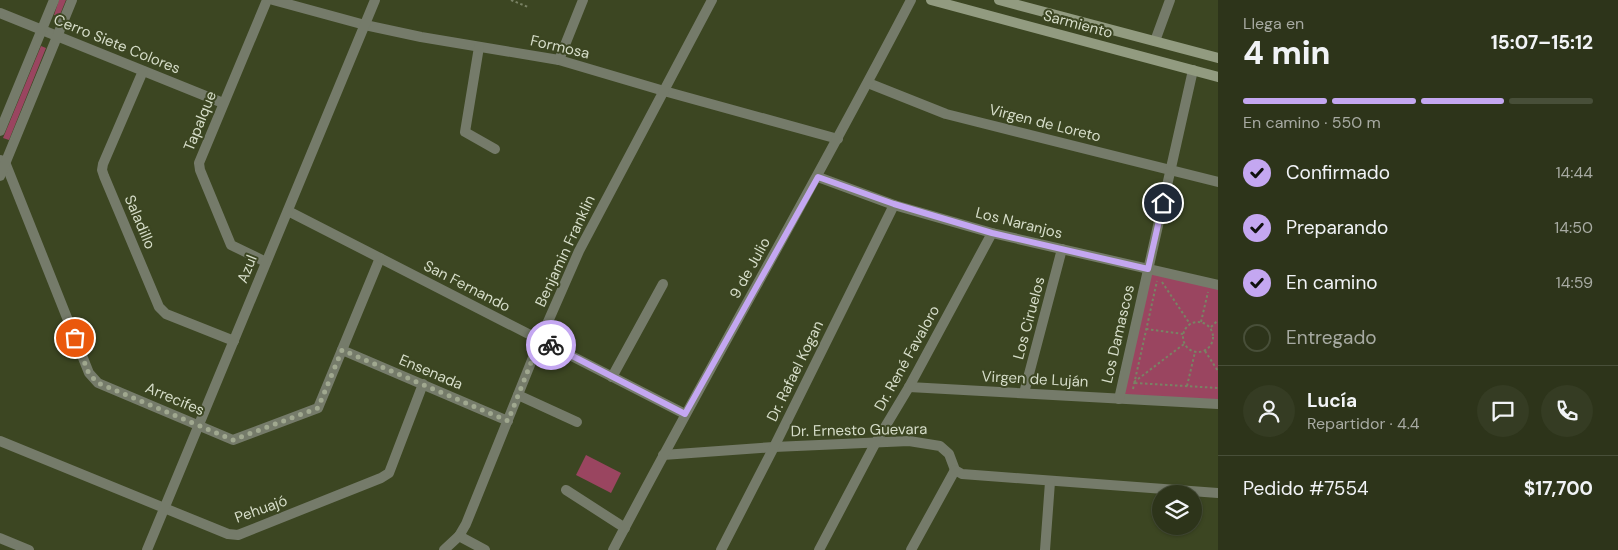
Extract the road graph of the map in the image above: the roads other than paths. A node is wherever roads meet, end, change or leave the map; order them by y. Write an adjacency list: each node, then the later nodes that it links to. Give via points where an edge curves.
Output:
1 (54, 0): 14 (street)
2 (72, 0): 15 (street)
3 (267, 0): 25 (street, Tapalque)
4 (273, 0): 13 (street, Formosa)
5 (375, 0): 13 (street, Azul)
6 (584, 0): 19 (street)
7 (712, 0): 24 (street, Benjamin Franklin)
8 (911, 0): 23 (street, 9 de Julio)
9 (931, 0): 20 (main road, Sarmiento)
10 (998, 0): 16 (main road, Sarmiento)
11 (1170, 0): 16 (street)
12 (0, 13): 14 (street, Cerro Siete Colores)
13 (364, 25): 17 (street, Formosa); 35 (street, Azul)
14 (41, 30): 15 (street, Cerro Siete Colores); 26 (street)
15 (58, 36): 21 (street, Cerro Siete Colores); 29 (street)
16 (1155, 41): 18 (main road, Sarmiento)
17 (479, 47): 19 (street, Formosa); 28 (street, via 465,132)
18 (1218, 58)
19 (559, 60): 24 (street, Formosa)
20 (1193, 70): 22 (main road, Sarmiento); 30 (street, Los Damascos)
21 (143, 71): 25 (street, Cerro Siete Colores); 44 (street, Saladillo, via 103,164 104,176 159,307 166,314)
22 (1218, 77)
23 (868, 84): 27 (street, 9 de Julio); 30 (street, Virgen de Loreto, via 946,114)
24 (664, 91): 27 (street, Formosa); 43 (street, Benjamin Franklin, via 579,251)
25 (223, 103): 39 (street, Tapalque, via 199,163 200,170 231,245)
26 (0, 131)
27 (838, 140): 32 (street, 9 de Julio)
28 (495, 150)
29 (3, 161): 31 (street); 56 (street, Arrecifes, via 89,374 98,383)
30 (1170, 170): 33 (street, Virgen de Loreto); 40 (street, Los Damascos)
31 (0, 176)
32 (818, 177): 34 (street, Los Naranjos); 53 (street, 9 de Julio)
33 (1218, 182)
34 (894, 204): 36 (street, Los Naranjos); 59 (street, Dr. Rafael Kogan)
35 (288, 211): 38 (street, San Fernando); 39 (street, Azul)
36 (992, 233): 37 (street, Los Naranjos); 48 (street, Dr. René Favaloro)
37 (1062, 249): 40 (street, Los Naranjos); 49 (street, Los Ciruelos)
38 (380, 258): 43 (street, San Fernando); 45 (street, Arrecifes)
39 (266, 262): 44 (street, Azul)
40 (1148, 269): 42 (street, Los Naranjos); 51 (street, Los Damascos)
41 (663, 284): 46 (street)
42 (1214, 284)
43 (540, 340): 46 (street, San Fernando); 50 (street, Benjamin Franklin)
44 (234, 341): 56 (street, Azul)
45 (342, 350): 47 (street, Ensenada); 56 (street, Arrecifes, via 318,408 233,440)
46 (612, 377): 53 (street, San Fernando)
47 (423, 384): 54 (street, Ensenada); 65 (street, Pehuajó, via 389,473 381,478 238,535)
48 (909, 387): 49 (street, Virgen de Luján); 58 (street, Dr. René Favaloro)
49 (1024, 394): 51 (street, Virgen de Luján)
50 (518, 395): 54 (street, Benjamin Franklin); 55 (street)
51 (1119, 399): 52 (street, Virgen de Luján)
52 (1218, 404)
53 (685, 414): 60 (street, 9 de Julio)
54 (508, 421): 67 (street, Benjamin Franklin)
55 (577, 422)
56 (199, 426): 65 (street, Azul)
57 (0, 441): 65 (street, Pehuajó)
58 (876, 442): 59 (street, Dr. Ernesto Guevara); 61 (street, Dr. Ernesto Guevara, via 940,446 949,454); 75 (street, Dr. René Favaloro)
59 (774, 447): 60 (street, Dr. Ernesto Guevara); 74 (street, Dr. Rafael Kogan)
60 (664, 455): 66 (street, 9 de Julio)
61 (955, 470): 62 (street, via 962,474); 76 (street)
62 (1050, 482): 64 (street); 77 (street)
63 (566, 490): 66 (street)
64 (1218, 493)
65 (164, 508): 70 (street, Azul)
66 (625, 528): 73 (street, 9 de Julio)
67 (459, 536): 71 (street, Benjamin Franklin); 72 (street)
68 (0, 538): 69 (street)
69 (29, 550)
70 (147, 550)
71 (444, 550)
72 (485, 550)
73 (613, 550)
74 (721, 550)
75 (819, 550)
76 (911, 550)
77 (1045, 550)

